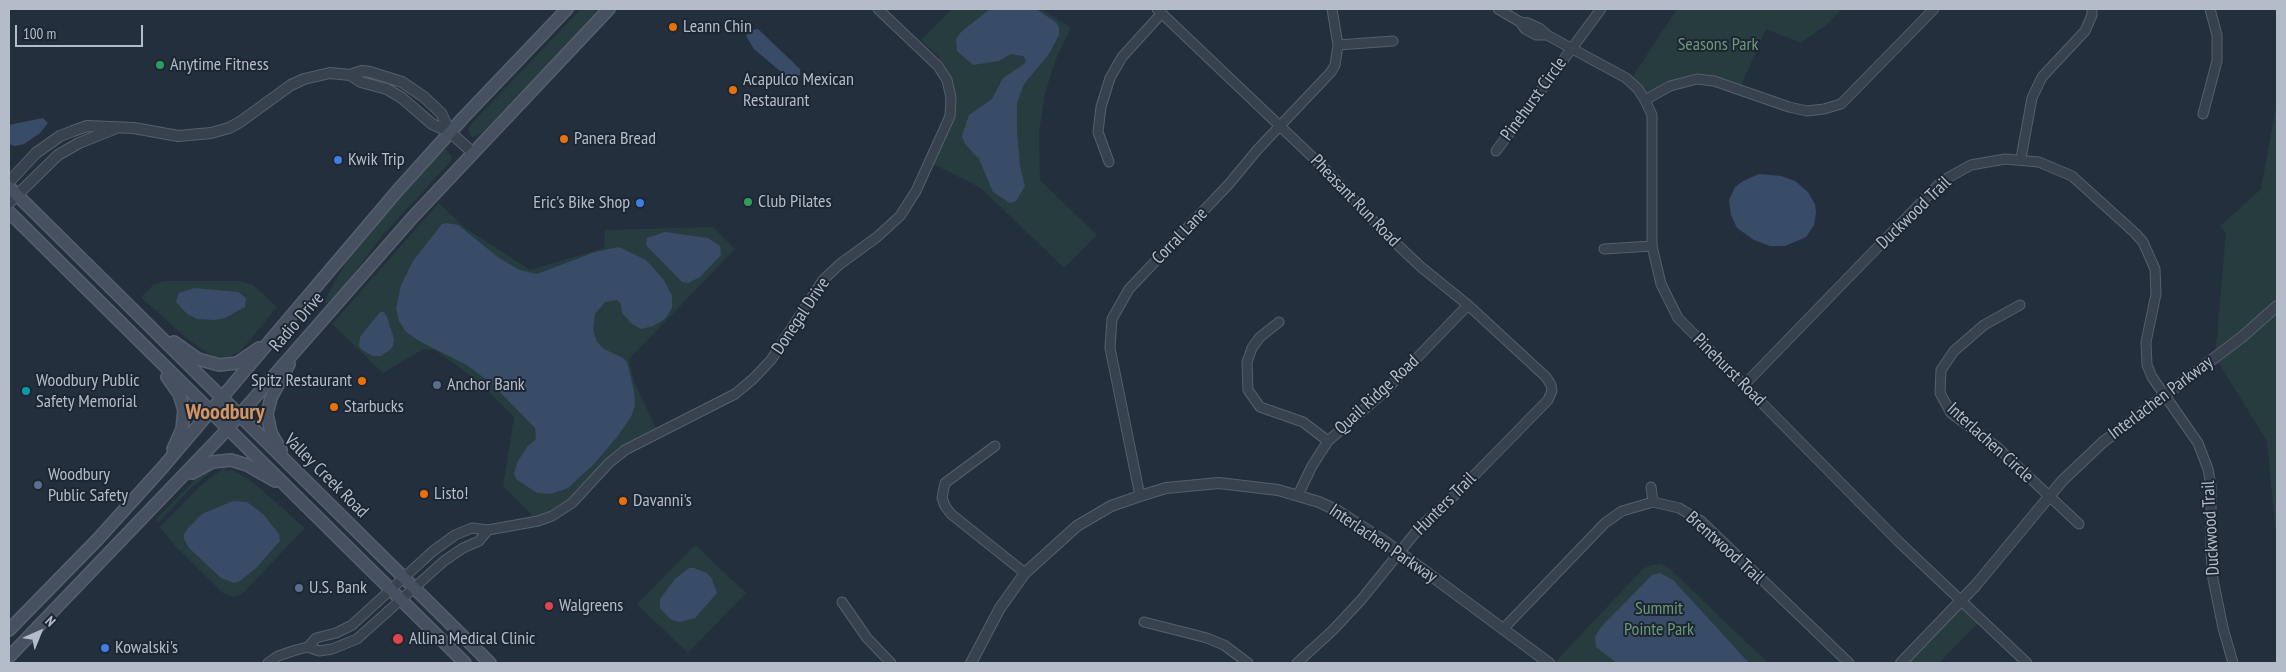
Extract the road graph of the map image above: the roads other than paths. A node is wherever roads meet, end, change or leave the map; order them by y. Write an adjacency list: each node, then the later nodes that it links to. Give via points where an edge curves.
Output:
1 (567, 9): 18 (main road, Radio Drive)
2 (609, 9): 20 (main road, Radio Drive)
3 (878, 9): 55 (street, Donegal Drive, via 938,66 947,80 951,98 946,124 906,208 888,228 823,280 779,348 747,385 706,410 625,450 558,513 538,521)
4 (1332, 9): 12 (street, Corral Lane)
5 (1498, 9): 13 (street, Pinehurst Road, via 1520,22 1534,25)
6 (1601, 9): 13 (street, Pinehurst Circle)
7 (1934, 9): 14 (street, via 1841,104 1807,111 1714,81 1697,79 1670,86)
8 (2092, 9): 21 (street, via 2085,31 2042,77 2032,98)
9 (2210, 9): 15 (street, via 2217,34 2217,61)
10 (1160, 11): 16 (street, Pheasant Run Road); 22 (street, via 1122,57 1110,78 1098,132)
11 (1393, 40): 12 (street)
12 (1338, 45): 16 (street, Corral Lane, via 1331,72)
13 (1572, 48): 14 (street, Pinehurst Road, via 1626,78); 19 (street, Pinehurst Circle)
14 (1645, 100): 26 (street, Pinehurst Road, via 1652,115)
15 (2203, 114)
16 (1279, 125): 28 (street, Pheasant Run Road, via 1405,253); 50 (street, Corral Lane, via 1229,184 1129,289 1112,319 1110,348)
17 (117, 128): 18 (street, via 178,136 211,133 240,122 277,94 304,79 362,71 392,78 410,87 441,113); 23 (street, via 87,126 60,136 36,153); 24 (street, via 58,155)
18 (450, 132): 20 (street); 33 (main road, Radio Drive)
19 (1496, 151)
20 (472, 152): 35 (main road, Radio Drive)
21 (2021, 158): 36 (street, Duckwood Trail, via 1971,165 1942,181); 38 (street, Duckwood Trail, via 2072,176 2143,242 2155,268 2157,281 2146,342 2147,365)
22 (1109, 162)
23 (9, 182)
24 (12, 195): 31 (main road, Valley Creek Road)
25 (9, 212): 34 (main road, Valley Creek Road)
26 (1652, 246): 27 (street); 36 (street, Pinehurst Road, via 1661,284 1678,318)
27 (1604, 249)
28 (1468, 305): 37 (street, Pheasant Run Road, via 1550,380); 43 (street, Quail Ridge Road, via 1384,392)
29 (2020, 305): 52 (street, Interlachen Circle, via 1984,325 1954,351 1941,370 1940,393 1951,413 1991,442)
30 (2277, 306): 38 (street, Interlachen Parkway, via 2242,337)
31 (144, 321): 33 (main road, via 194,357 217,365 241,361); 39 (main road, Valley Creek Road)
32 (1279, 322): 43 (street, via 1252,348 1247,362 1248,390 1260,407 1303,422)
33 (282, 328): 39 (main road, Radio Drive)
34 (131, 333): 40 (main road, Valley Creek Road); 45 (main road, via 176,388 182,402 182,429)
35 (300, 345): 41 (main road, Radio Drive); 46 (main road, via 271,398 267,416 273,438)
36 (1744, 385): 62 (street, Pinehurst Road)
37 (1552, 391): 56 (street, Hunters Trail, via 1548,400 1420,527)
38 (2164, 395): 52 (street, Interlachen Parkway, via 2103,442); 80 (street, Duckwood Trail, via 2198,443 2208,468 2212,486 2213,579 2222,628)
39 (222, 398): 40 (main road, Radio Drive); 41 (main road, Valley Creek Road)
40 (211, 412): 42 (main road, Valley Creek Road); 45 (main road, Radio Drive)
41 (239, 415): 42 (main road, Radio Drive); 46 (main road, Valley Creek Road)
42 (228, 428): 47 (main road, Radio Drive); 49 (main road, Valley Creek Road)
43 (1328, 441): 51 (street, Quail Ridge Road)
44 (995, 446): 57 (street, via 945,483 942,498 951,514)
45 (163, 467): 66 (main road, Radio Drive)
46 (297, 473): 58 (main road, Valley Creek Road)
47 (179, 482): 49 (main road, via 209,463 231,460 247,465); 68 (main road, Radio Drive)
48 (1651, 487): 53 (street)
49 (289, 489): 60 (main road, Valley Creek Road)
50 (1140, 496): 51 (street, Interlachen Parkway, via 1166,488 1219,483 1251,485); 57 (street, Interlachen Parkway, via 1110,506 1077,526 1051,546)
51 (1298, 496): 56 (street, Interlachen Parkway, via 1338,511)
52 (2048, 496): 54 (street); 62 (street, Interlachen Parkway)
53 (1653, 502): 65 (street, Brentwood Trail, via 1622,511 1605,523); 77 (street, Brentwood Trail, via 1679,508 1701,522)
54 (2079, 524)
55 (488, 530): 58 (street, Donegal Drive, via 472,528 455,535 433,550); 59 (street, Donegal Drive, via 479,541 463,548)
56 (1399, 553): 65 (street, Interlachen Parkway); 75 (street, Hunters Trail, via 1361,600)
57 (1025, 573): 73 (street, Interlachen Parkway, via 1000,608)
58 (404, 578): 59 (main road, Valley Creek Road); 60 (street, Donegal Drive)
59 (414, 588): 61 (street, Donegal Drive); 71 (main road, Valley Creek Road)
60 (391, 590): 61 (main road, Valley Creek Road); 67 (street, Donegal Drive, via 352,625 316,638)
61 (400, 600): 67 (street, Donegal Drive, via 365,633 349,643 319,651); 70 (main road, Valley Creek Road)
62 (1960, 601): 78 (street, Interlachen Parkway); 79 (street, Pinehurst Road)
63 (842, 602): 72 (street, via 867,638)
64 (1144, 622): 74 (street, via 1216,641)
65 (1503, 629): 76 (street, Interlachen Parkway)
66 (9, 630)
67 (308, 647): 69 (street)
68 (11, 657)
69 (268, 663)
70 (465, 663)
71 (490, 663)
72 (891, 663)
73 (971, 663)
74 (1248, 663)
75 (1297, 663)
76 (1549, 663)
77 (1849, 663)
78 (1901, 663)
79 (2027, 663)
80 (2233, 663)

